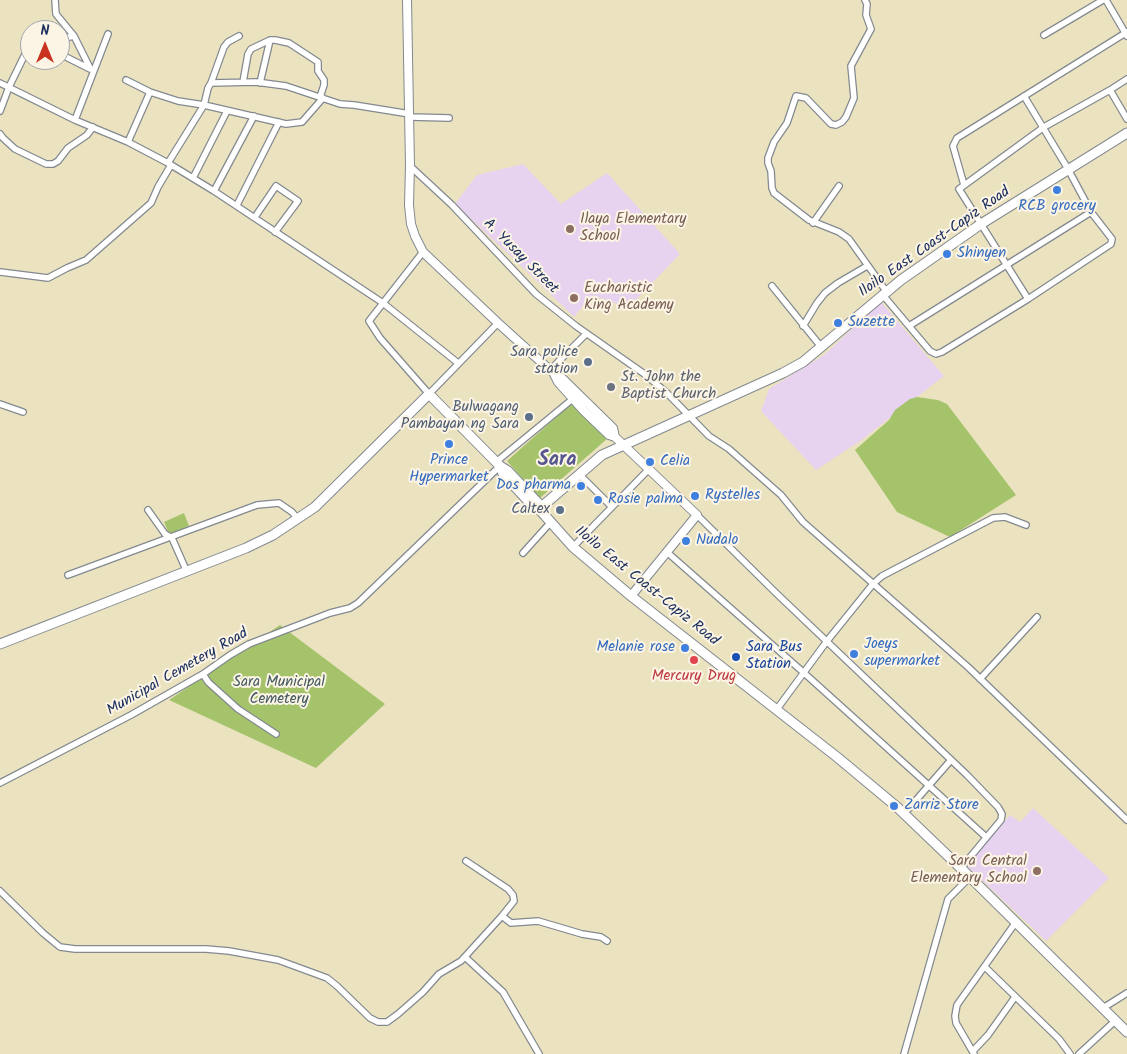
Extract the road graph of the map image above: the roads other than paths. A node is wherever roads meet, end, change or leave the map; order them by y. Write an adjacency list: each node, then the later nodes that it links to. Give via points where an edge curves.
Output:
1 (55, 0): 7 (street, via 56,14)
2 (407, 0): 30 (street)
3 (865, 0): 50 (street, via 871,29 851,66 854,98 846,117 836,125 831,124 806,98 796,96 788,123 774,142 768,158 774,193)
4 (1105, 0): 6 (street); 9 (street)
5 (108, 34): 14 (street)
6 (1126, 34): 24 (street)
7 (74, 36): 10 (street); 14 (street)
8 (239, 36): 19 (street, via 224,47)
9 (1044, 36)
10 (70, 37)
11 (270, 40): 18 (street, via 248,54); 20 (street); 25 (street, via 289,43 318,62 318,72 324,80)
12 (70, 59): 14 (street)
13 (20, 64): 21 (street)
14 (92, 70): 33 (street)
15 (1127, 79): 22 (street)
16 (126, 80): 23 (street)
17 (0, 82): 21 (street)
18 (243, 82): 19 (street); 20 (street)
19 (211, 83): 26 (street)
20 (260, 83): 25 (street, via 286,86)
21 (9, 87): 27 (street); 33 (street)
22 (1110, 90): 32 (street); 36 (street)
23 (150, 92): 26 (street); 39 (street)
24 (1024, 96): 36 (street); 44 (street, via 954,142)
25 (322, 97): 30 (street, via 340,104); 34 (street, via 302,122)
26 (204, 105): 28 (street); 40 (street)
27 (0, 111)
28 (227, 111): 29 (street); 43 (street)
29 (254, 116): 34 (street); 46 (street)
30 (410, 116): 31 (street); 41 (street)
31 (449, 118)
32 (1127, 119)
33 (75, 120): 35 (street)
34 (279, 122): 47 (street)
35 (93, 127): 38 (street, via 53,164 46,164 16,149); 39 (street)
36 (1044, 127): 42 (street); 44 (street)
37 (1127, 133): 42 (main road, Iloilo East Coast-Capiz Road)
38 (0, 134)
39 (128, 142): 40 (street)
40 (170, 164): 43 (street); 56 (street, via 151,203 86,260 48,278)
41 (410, 166): 53 (street, via 410,217); 64 (street, A. Yusay Street, via 452,205 536,294)
42 (1068, 168): 48 (street); 51 (main road, Iloilo East Coast-Capiz Road)
43 (193, 178): 46 (street)
44 (964, 185): 51 (street, via 959,189)
45 (839, 186): 50 (street)
46 (214, 191): 47 (street)
47 (237, 205): 49 (street)
48 (1091, 212): 54 (street); 59 (street, via 1112,239 1111,244)
49 (255, 217): 52 (street); 52 (street, via 276,186 298,201)
50 (814, 223): 55 (street, via 849,239)
51 (981, 224): 54 (street); 58 (main road, Iloilo East Coast-Capiz Road)
52 (275, 232): 60 (street)
53 (424, 252): 60 (street); 61 (street)
54 (1006, 265): 59 (street); 63 (street)
55 (867, 266): 58 (street); 62 (street, via 825,293)
56 (0, 272)
57 (772, 286): 62 (street)
58 (884, 293): 63 (street); 65 (main road, Iloilo East Coast-Capiz Road)
59 (1028, 299): 63 (street, via 936,354)
60 (383, 303): 66 (street); 68 (street, via 370,318 370,324)
61 (498, 323): 66 (street); 67 (street)
62 (803, 326): 65 (street)
63 (909, 326)
64 (586, 334): 67 (street); 72 (street, A. Yusay Street, via 643,373)
65 (822, 348): 72 (main road, Iloilo East Coast-Capiz Road, via 783,373)
66 (458, 363): 68 (street)
67 (552, 372): 69 (street)
68 (429, 394): 74 (main road); 81 (main road, via 315,507)
69 (575, 397): 73 (street, via 608,435); 74 (street, Municipal Cemetery Road)
70 (0, 404): 71 (street)
71 (23, 412)
72 (689, 415): 73 (main road, Iloilo East Coast-Capiz Road); 90 (street, A. Yusay Street, via 709,436 729,448 781,495 803,522)
73 (622, 444): 75 (street); 76 (main road, Iloilo East Coast-Capiz Road)
74 (498, 464): 77 (main road, via 530,503); 96 (street, Municipal Cemetery Road, via 358,603 249,644)
75 (648, 470): 78 (street); 80 (street)
76 (579, 474): 77 (main road, Iloilo East Coast-Capiz Road); 78 (street)
77 (540, 507): 82 (main road, Iloilo East Coast-Capiz Road)
78 (612, 507): 85 (street)
79 (148, 510): 84 (street, via 165,534)
80 (697, 515): 87 (street); 93 (street)
81 (298, 519): 84 (street, via 279,503 257,504); 88 (main road, via 246,548)
82 (550, 523): 85 (main road, Iloilo East Coast-Capiz Road); 86 (street)
83 (1026, 525): 90 (street, via 1005,517 993,518 882,576)
84 (172, 538): 88 (street); 89 (street)
85 (573, 547): 91 (main road, Iloilo East Coast-Capiz Road)
86 (523, 553)
87 (668, 553): 91 (street); 95 (street)
88 (187, 572): 94 (main road)
89 (68, 575)
90 (873, 584): 93 (street); 97 (street, A. Yusay Street)
91 (631, 596): 98 (main road, Iloilo East Coast-Capiz Road)
92 (1037, 616): 97 (street)
93 (827, 641): 95 (street); 100 (street)
94 (0, 644)
95 (803, 672): 98 (street); 102 (street)
96 (203, 674): 99 (street, via 238,709); 101 (street, Municipal Cemetery Road)
97 (980, 679): 104 (street, A. Yusay Street)
98 (777, 709): 103 (main road, Iloilo East Coast-Capiz Road)
99 (276, 734)
100 (951, 760): 102 (street); 105 (street, via 1002,814 1001,820)
101 (0, 783)
102 (929, 785): 103 (street); 105 (street)
103 (904, 814): 107 (main road, Iloilo East Coast-Capiz Road)
104 (1127, 820)
105 (986, 837): 107 (street)
106 (466, 861): 110 (street, via 513,895 514,900)
107 (961, 868): 108 (main road, Iloilo East Coast-Capiz Road)
108 (970, 876): 111 (main road, Iloilo East Coast-Capiz Road); 122 (street, via 948,899)
109 (0, 891): 113 (street, via 60,946 75,949 206,949 278,960 326,978 378,1022 387,1022 398,1014 438,974)
110 (502, 916): 112 (street, via 511,923 538,921); 113 (street)
111 (1016, 922): 114 (street); 117 (main road, Iloilo East Coast-Capiz Road)
112 (607, 941)
113 (465, 957): 121 (street, via 503,992)
114 (984, 967): 116 (street); 120 (street, via 958,1006 955,1016)
115 (1127, 993): 117 (street)
116 (1015, 997): 120 (street); 123 (street)
117 (1103, 1008): 118 (main road, Iloilo East Coast-Capiz Road)
118 (1115, 1021): 119 (main road, Iloilo East Coast-Capiz Road); 124 (street)
119 (1127, 1032)
120 (974, 1053)
121 (539, 1054)
122 (904, 1054)
123 (1070, 1054)
124 (1079, 1054)

